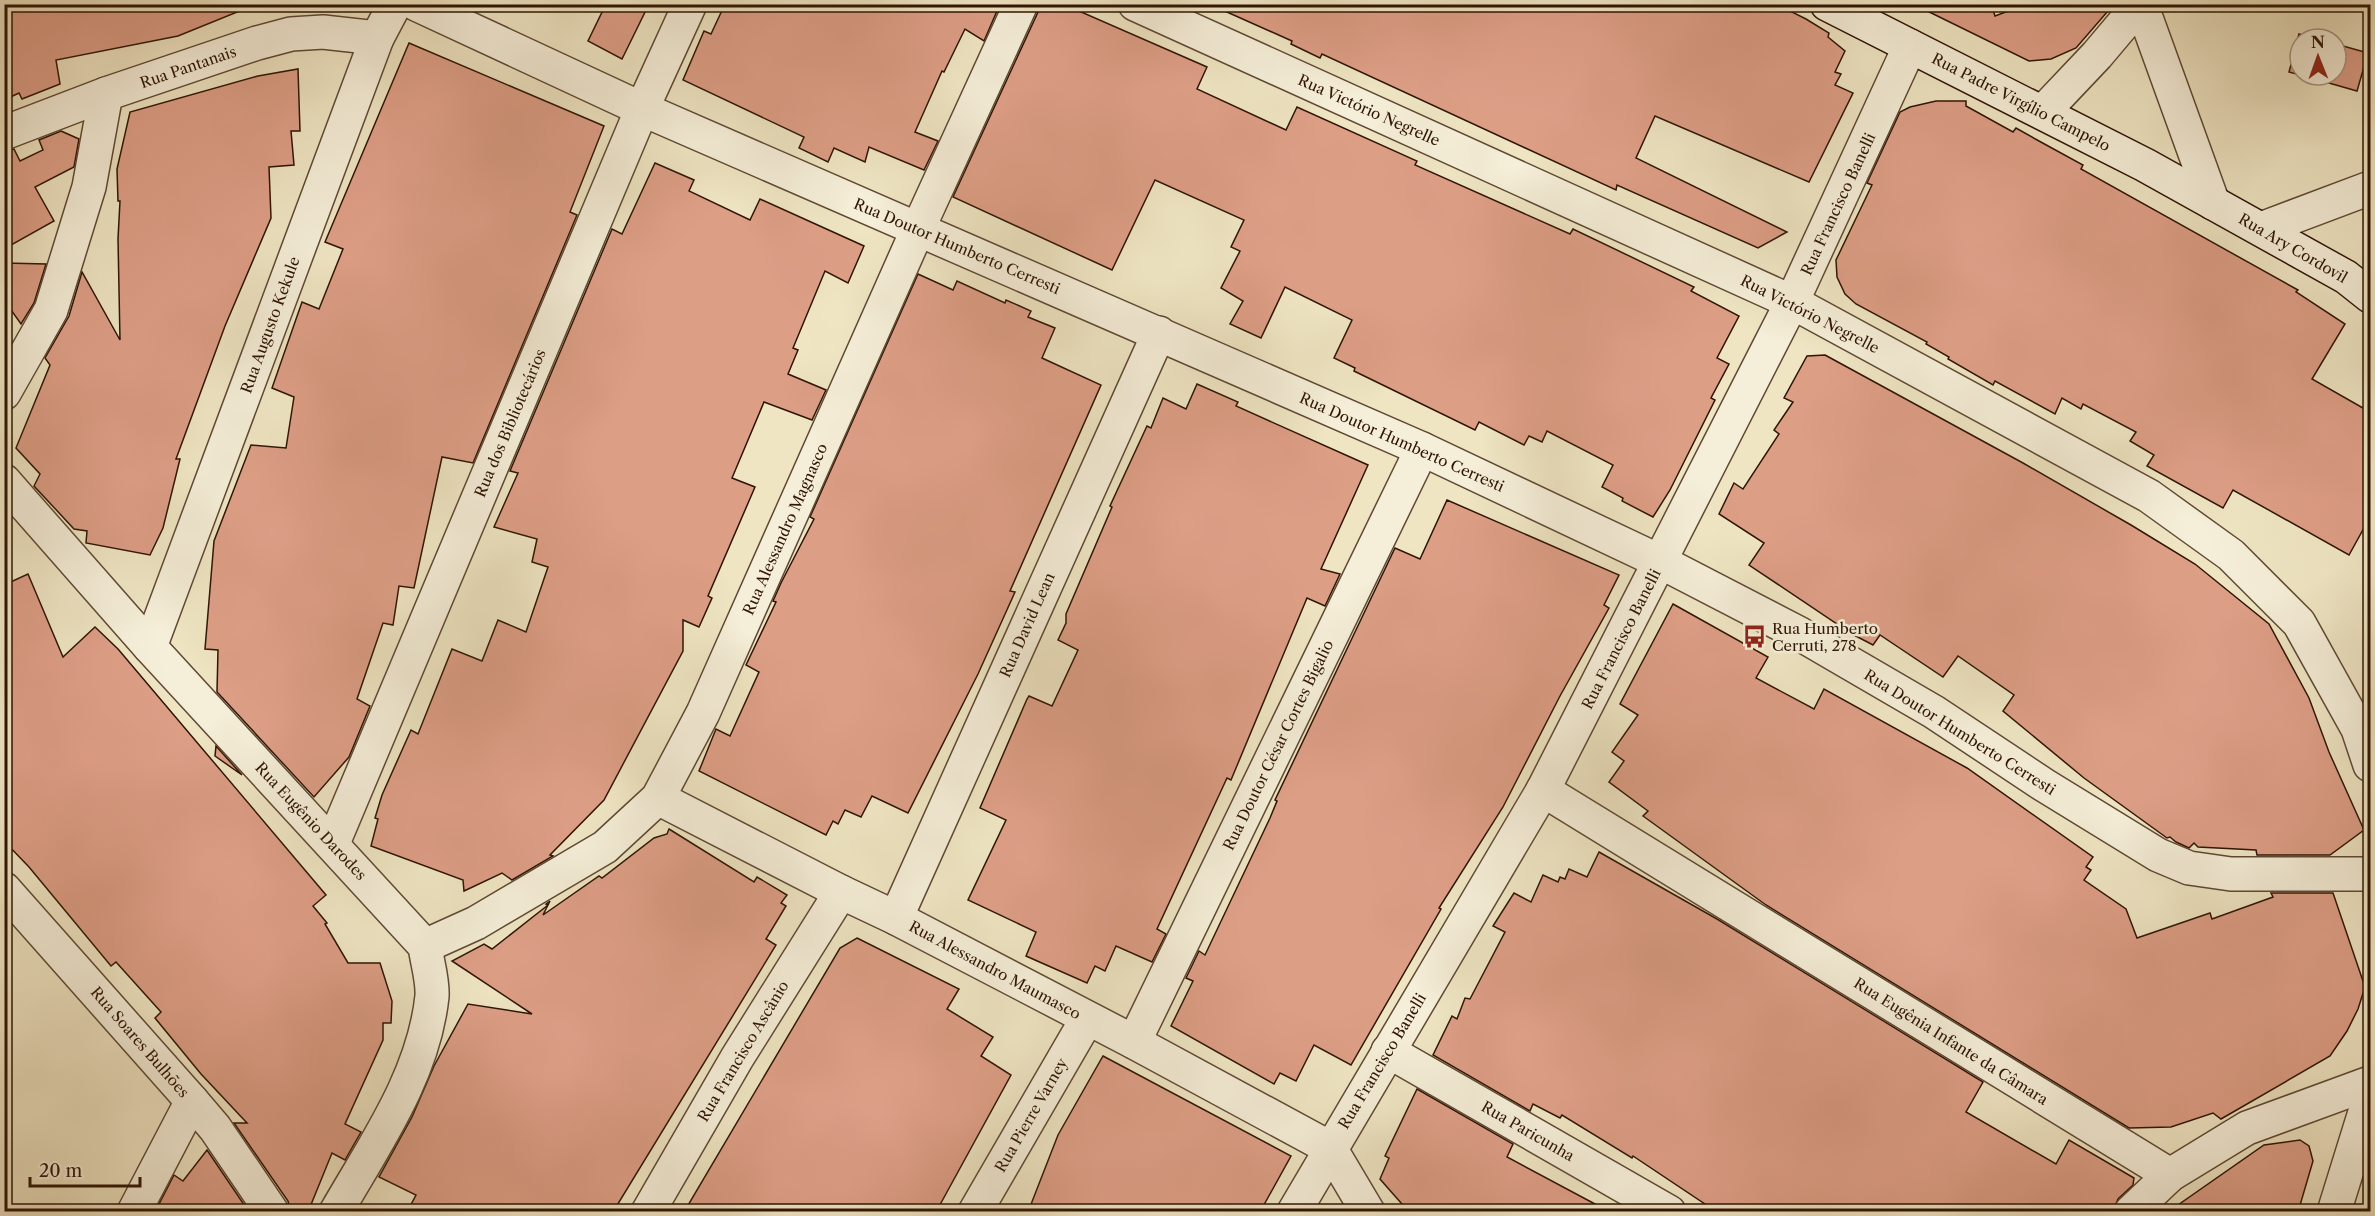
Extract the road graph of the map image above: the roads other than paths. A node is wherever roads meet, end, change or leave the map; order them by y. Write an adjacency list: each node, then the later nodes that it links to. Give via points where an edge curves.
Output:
1 (395, 4): 8 (street, Rua Augusto Kekule)
2 (416, 4): 11 (street, Rua Doutor Humberto Cerresti)
3 (690, 4): 11 (street, Rua dos Bibliotecários)
4 (1021, 4): 16 (street, Rua Alessandro Magnasco)
5 (1136, 4): 19 (street, Rua Victório Negrelle)
6 (1827, 4): 9 (street, Rua Padre Virgílio Campelo)
7 (2140, 4): 12 (street); 15 (street)
8 (377, 38): 10 (street, Rua Pantanais, via 323,32 291,34); 25 (street, Rua Augusto Kekule)
9 (1910, 46): 12 (street, Rua Padre Virgílio Campelo); 19 (street, Rua Francisco Banelli)
10 (106, 94): 13 (street, Rua Pantanais); 21 (street, via 89,187 51,310)
11 (642, 109): 16 (street, Rua Doutor Humberto Cerresti); 29 (street, Rua dos Bibliotecários)
12 (2043, 112): 15 (street, Rua Padre Virgílio Campelo)
13 (4, 133)
14 (2370, 188): 17 (street)
15 (2213, 203): 17 (street, Rua Ary Cordovil)
16 (918, 229): 20 (street, Rua Doutor Humberto Cerresti); 28 (street, Rua Alessandro Magnasco, via 703,713)
17 (2261, 229): 18 (street, Rua Ary Cordovil, via 2346,277)
18 (2370, 296)
19 (1792, 302): 24 (street, Rua Francisco Banelli); 26 (street, Rua Victório Negrelle, via 2149,496 2231,555 2300,623 2358,729)
20 (1159, 333): 22 (street, Rua Doutor Humberto Cerresti); 33 (street, Rua David Lean)
21 (4, 393)
22 (1422, 449): 24 (street, Rua Doutor Humberto Cerresti); 36 (street, Rua Doutor César Cortes Bigalio)
23 (4, 481): 25 (street, Rua Eugênio Darodes)
24 (1661, 562): 27 (street, Rua Francisco Banelli); 30 (street, Rua Doutor Humberto Cerresti, via 1800,634 1934,712 2158,855 2189,868 2231,874)
25 (150, 647): 29 (street, Rua Eugênio Darodes)
26 (2370, 765)
27 (1543, 790): 37 (street, Rua Francisco Banelli); 42 (street, Rua Eugênia Infante da Câmara)
28 (658, 798): 32 (street, Rua Alessandro Maumasco); 34 (street, Rua Alessandro Magnasco, via 605,847 476,923)
29 (333, 843): 34 (street, Rua Eugênio Darodes)
30 (2370, 874)
31 (4, 889): 40 (street, Rua Soares Bulhões)
32 (841, 892): 33 (street, Rua Alessandro Maumasco); 46 (street, Rua Francisco Ascânio, via 737,1058)
33 (896, 918): 35 (street, Rua Alessandro Maumasco)
34 (425, 946): 45 (street, via 432,993 424,1043 396,1108)
35 (1087, 1019): 36 (street, Rua Alessandro Maumasco); 47 (street, Rua Pierre Varney)
36 (1134, 1042): 41 (street, Rua Alessandro Maumasco)
37 (1388, 1051): 41 (street, Rua Francisco Banelli); 50 (street, Rua Paricunha)
38 (2370, 1083): 42 (street, via 2247,1128)
39 (2370, 1096): 52 (street)
40 (192, 1101): 43 (street, Rua Soares Bulhões); 44 (street)
41 (1330, 1149): 48 (street, Rua Francisco Banelli); 49 (street)
42 (2170, 1175): 51 (street)
43 (134, 1212)
44 (272, 1212)
45 (336, 1212)
46 (648, 1212)
47 (975, 1212)
48 (1294, 1212)
49 (1368, 1212)
50 (1669, 1212)
51 (2131, 1212)
52 (2334, 1212)

